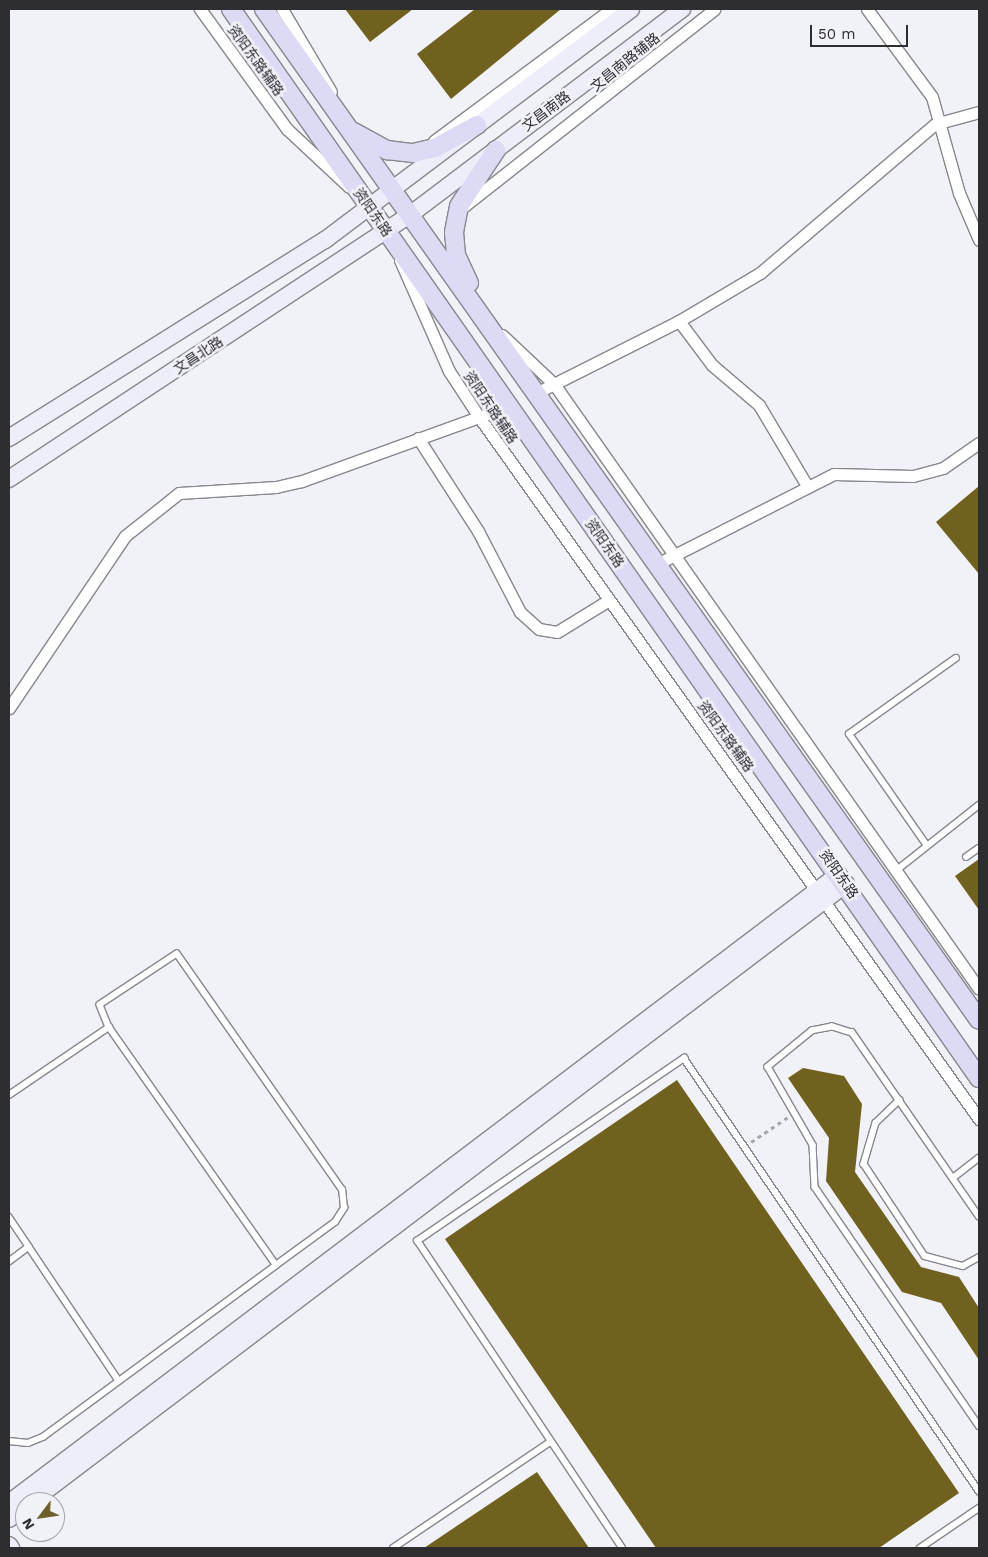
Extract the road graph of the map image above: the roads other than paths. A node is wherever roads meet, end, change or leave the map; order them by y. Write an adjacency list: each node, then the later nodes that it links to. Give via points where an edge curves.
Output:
1 (200, 9): 17 (street, 资阳东路辅路, via 287,128)
2 (231, 9): 17 (main road, 资阳东路)
3 (264, 9): 13 (main road)
4 (282, 9): 13 (street, via 309,50)
5 (611, 9): 15 (street)
6 (631, 9): 12 (street)
7 (682, 9): 14 (street, 文昌南路)
8 (715, 9): 18 (street, 文昌南路辅路)
9 (867, 9): 11 (street, via 932,97)
10 (979, 112): 11 (street)
11 (941, 120): 21 (street, via 959,193); 22 (street, via 760,273)
12 (477, 125): 15 (main road); 16 (street)
13 (350, 129): 15 (main road, via 387,150); 16 (main road)
14 (496, 150): 18 (main road, via 473,179); 19 (street, 文昌南路)
15 (421, 151)
16 (393, 189): 17 (street); 19 (main road)
17 (370, 207): 20 (main road, 资阳东路); 28 (street, via 325,240)
18 (458, 212): 23 (main road, via 454,232 456,255)
19 (411, 214): 20 (street, 文昌北路); 23 (main road)
20 (386, 231): 26 (main road, 资阳东路); 27 (street, 资阳东路辅路, via 449,370); 31 (street, 文昌北路)
21 (979, 240)
22 (679, 321): 24 (street); 32 (street, via 712,364 759,405)
23 (487, 322): 24 (street); 25 (main road)
24 (554, 384): 25 (street); 33 (street)
25 (538, 392): 34 (main road)
26 (509, 406): 27 (street); 43 (main road, 资阳东路)
27 (478, 417): 29 (street); 35 (street, 资阳东路辅路)
28 (9, 438)
29 (418, 438): 35 (street, via 478,530 520,612 539,629 557,632); 37 (street, via 302,481 276,487 179,493 151,511 125,536)
30 (979, 443): 32 (street, via 943,468 913,476 834,474)
31 (9, 479)
32 (807, 486): 33 (street)
33 (677, 553): 34 (street); 42 (street)
34 (659, 563): 44 (main road)
35 (609, 600): 45 (street, 资阳东路辅路)
36 (956, 658): 39 (lane, via 848,734)
37 (9, 708)
38 (979, 805): 39 (lane)
39 (927, 846): 42 (lane)
40 (979, 848): 41 (lane)
41 (966, 857)
42 (897, 870): 44 (street); 46 (street)
43 (842, 879): 45 (street); 49 (main road, 资阳东路)
44 (882, 881): 47 (main road)
45 (821, 896): 52 (street, 资阳东路辅路); 66 (street); 67 (street)
46 (979, 989)
47 (979, 1020)
48 (109, 1027): 50 (lane); 60 (lane); 60 (lane, via 100,1005 177,954 342,1190 344,1208 335,1222)
49 (979, 1078)
50 (9, 1095)
51 (900, 1100): 54 (lane); 58 (lane, via 876,1123 864,1164 925,1256 963,1266); 62 (lane, via 852,1033 832,1026 812,1031 768,1067 813,1145 815,1187)
52 (979, 1119)
53 (979, 1158): 54 (lane)
54 (953, 1178): 56 (lane)
55 (9, 1217): 57 (lane)
56 (979, 1217)
57 (29, 1247): 59 (lane); 61 (lane)
58 (979, 1257)
59 (9, 1262)
60 (276, 1265): 61 (lane)
61 (119, 1381): 63 (lane, via 43,1437 28,1443)
62 (979, 1426)
63 (9, 1441)
64 (550, 1442): 65 (lane, via 417,1241 684,1058); 69 (lane); 70 (lane)
65 (979, 1491)
66 (44, 1492)
67 (9, 1503)
68 (979, 1508): 71 (lane)
69 (393, 1548)
70 (622, 1548)
71 (920, 1548)

